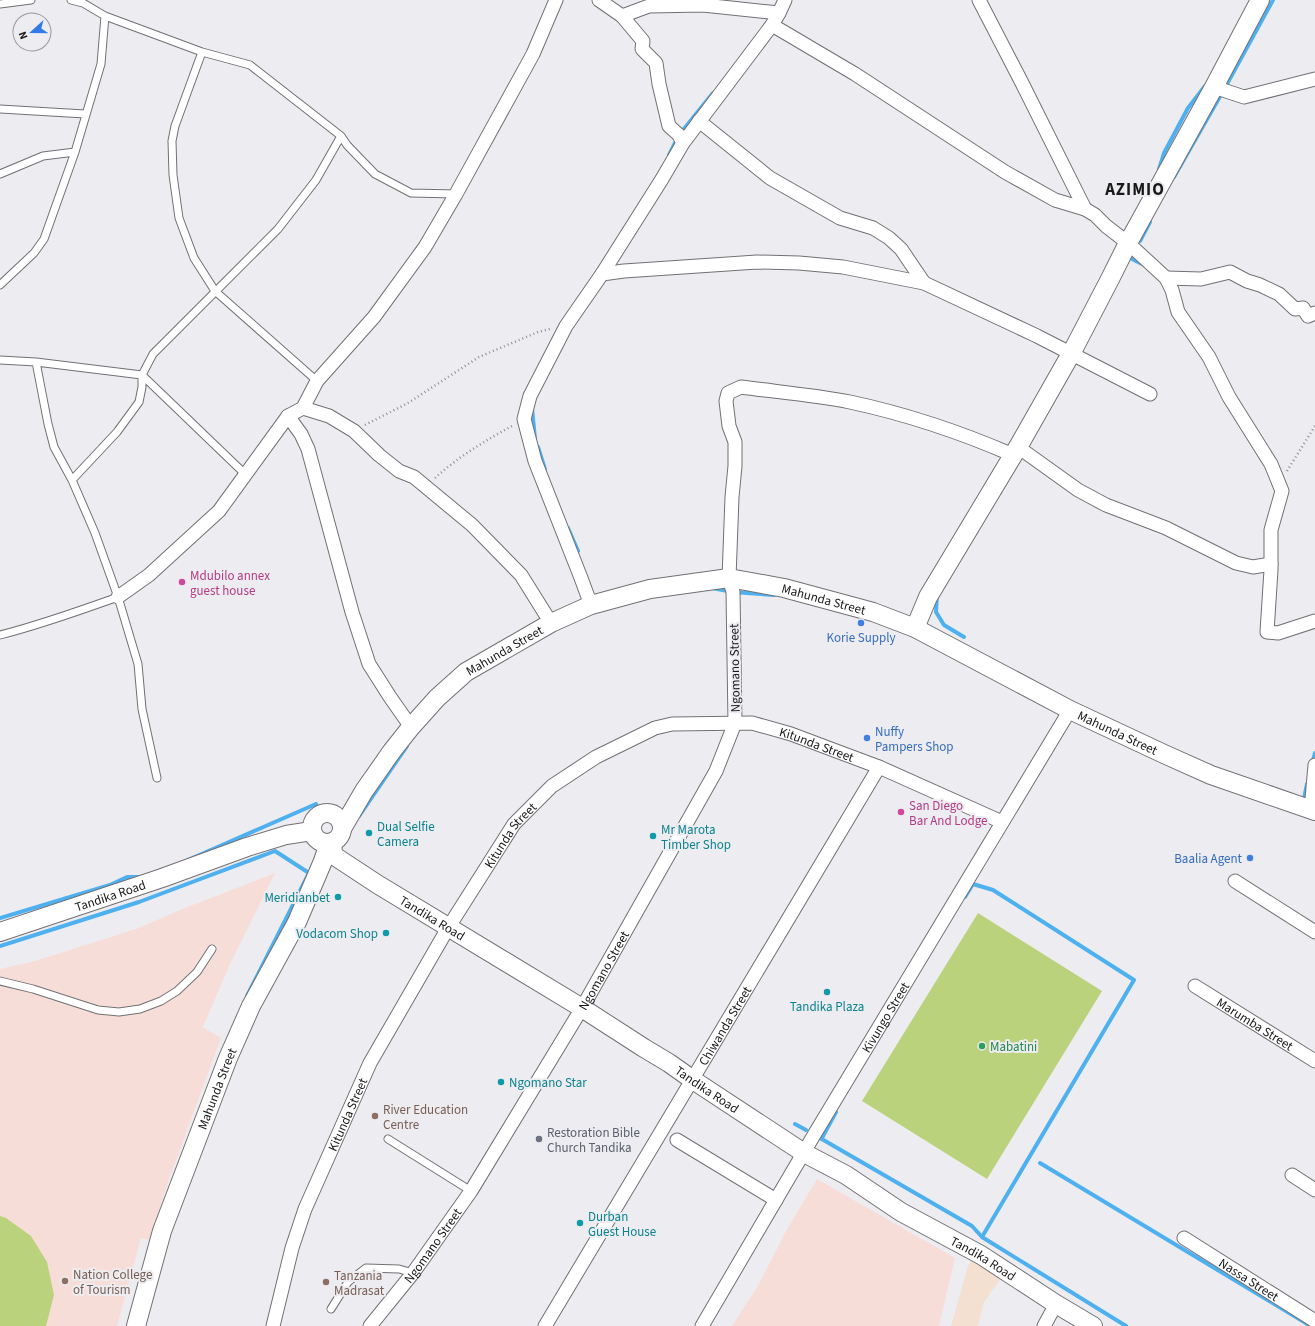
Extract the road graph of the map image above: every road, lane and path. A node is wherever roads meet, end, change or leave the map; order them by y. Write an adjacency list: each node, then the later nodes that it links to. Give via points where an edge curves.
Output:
1 (31, 0): 8 (lane)
2 (71, 0): 10 (lane, via 83,3)
3 (556, 0): 23 (street, via 533,54)
4 (598, 0): 11 (street)
5 (798, 0): 9 (street)
6 (980, 0): 24 (street)
7 (1260, 0): 15 (street)
8 (0, 4)
9 (783, 5): 11 (street, via 649,6); 12 (street)
10 (105, 16): 13 (lane); 17 (lane, via 101,64)
11 (622, 16): 20 (street, via 643,42 642,49 656,63 669,126)
12 (772, 25): 18 (street); 24 (street, via 855,74 1005,172 1055,200)
13 (202, 52): 19 (lane, via 250,65); 30 (lane, via 175,126 172,141 173,175 179,218 194,258)
14 (1315, 79): 15 (street, via 1244,97)
15 (1214, 86): 25 (street)
16 (0, 109): 17 (lane)
17 (85, 114): 21 (lane)
18 (699, 121): 20 (street); 28 (street, via 770,178 840,218 873,228 889,238 901,249)
19 (341, 136): 23 (lane, via 375,174 410,193); 30 (lane, via 316,180 278,229)
20 (683, 142): 26 (street)
21 (75, 152): 22 (lane, via 43,156); 29 (lane, via 44,238 34,253)
22 (0, 174)
23 (456, 194): 37 (street, via 425,247 374,317)
24 (1085, 209): 25 (street, via 1095,214)
25 (1128, 243): 27 (street); 33 (street)
26 (602, 274): 28 (street, via 736,264 799,263 842,267); 32 (street)
27 (1166, 278): 31 (street, via 1201,279 1230,272 1247,282 1279,294 1295,309 1303,308 1308,316); 48 (street, via 1178,312 1209,357 1229,397 1271,464)
28 (924, 283): 33 (street)
29 (0, 285)
30 (215, 291): 36 (lane, via 153,354); 37 (lane)
31 (1315, 313)
32 (566, 326): 41 (street, via 530,396); 43 (path, via 538,332 479,357 408,403)
33 (1072, 352): 38 (street); 44 (street)
34 (0, 360): 35 (lane)
35 (36, 362): 36 (lane); 46 (lane, via 54,447)
36 (142, 375): 45 (lane); 46 (lane, via 139,402 117,432)
37 (317, 381): 39 (street)
38 (1150, 394)
39 (303, 408): 40 (street); 43 (street, via 329,416)
40 (288, 416): 45 (street); 59 (street, via 308,449 352,612 369,664)
41 (524, 419): 47 (path, via 467,453); 52 (street, via 535,461)
42 (1315, 426): 48 (path, via 1287,472)
43 (354, 432): 47 (street, via 379,455)
44 (1015, 451): 49 (street, Ngomano Street, via 1106,505 1166,528 1236,563 1253,567); 50 (street, Ngomano Street, via 925,422 851,402 742,387 733,390 728,393 726,401 729,430 735,442); 55 (street, via 928,597)
45 (245, 474): 51 (street, via 220,511 149,575)
46 (72, 480): 51 (lane, via 95,533)
47 (426, 487): 54 (street, via 472,524 521,575)
48 (1282, 491): 49 (street, via 1271,530)
49 (1271, 564): 53 (street, via 1267,632 1278,633)
50 (729, 578): 52 (street, Mahunda Street, via 650,589); 55 (street, Mahunda Street, via 792,590 873,612); 58 (street, Ngomano Street, via 733,592)
51 (118, 597): 56 (lane, via 60,618); 62 (lane, via 138,664 142,709)
52 (591, 605): 54 (street, Mahunda Street)
53 (1315, 621)
54 (550, 623): 59 (street, Mahunda Street, via 466,672 437,698)
55 (915, 628): 57 (street, Mahunda Street)
56 (0, 635)
57 (1070, 710): 64 (street, Mahunda Street, via 1211,775); 66 (street, Kivungo Street)
58 (735, 723): 61 (street, Kitunda Street, via 752,723 791,734); 71 (street, Kitunda Street, via 672,724 655,728 596,757 552,786 514,824); 77 (street, Ngomano Street, via 716,771)
59 (411, 727): 63 (street, Mahunda Street)
60 (1315, 765): 64 (street)
61 (879, 766): 66 (street, Kitunda Street); 79 (street, Chiwanda Street)
62 (157, 778)
63 (364, 791): 65 (street); 67 (street, Mahunda Street)
64 (1313, 810)
65 (325, 812): 67 (street, via 332,812 337,816); 68 (street, via 314,818)
66 (1002, 822): 82 (street, Kivungo Street)
67 (343, 828): 69 (street, via 342,834)
68 (312, 831): 69 (street, via 319,841); 72 (street, Tandika Road, via 286,835 246,847)
69 (331, 843): 71 (street, Tandika Road, via 336,857); 92 (street, Mahunda Street, via 297,922 251,1006 228,1058 162,1231)
70 (1235, 881): 73 (street)
71 (448, 928): 77 (street, Tandika Road); 93 (street, Kitunda Street, via 370,1064 305,1209 292,1248)
72 (0, 932)
73 (1315, 932)
74 (212, 949): 75 (lane, via 197,972 177,991 140,1009 119,1012 98,1010)
75 (0, 981)
76 (1195, 986): 78 (street, Marumba Street)
77 (582, 1008): 79 (street, Tandika Road); 85 (street, Ngomano Street)
78 (1315, 1061)
79 (693, 1080): 82 (street, Tandika Road); 95 (street, Chiwanda Street)
80 (388, 1139): 85 (lane)
81 (677, 1140): 86 (street)
82 (804, 1152): 86 (street, Kivungo Street); 89 (street, Tandika Road, via 846,1175 901,1212 980,1255)
83 (1292, 1175): 84 (street)
84 (1315, 1190)
85 (471, 1191): 88 (street, Ngomano Street)
86 (776, 1200): 96 (street, Kivungo Street)
87 (1184, 1238): 91 (street, Nassa Street)
88 (413, 1273): 90 (lane, via 399,1268 366,1268 348,1282); 94 (street, Ngomano Street)
89 (1056, 1304): 97 (street); 98 (street, Tandika Road)
90 (331, 1308)
91 (1315, 1321)
92 (136, 1326)
93 (273, 1326)
94 (370, 1326)
95 (545, 1326)
96 (702, 1326)
97 (1044, 1326)
98 (1093, 1326)

